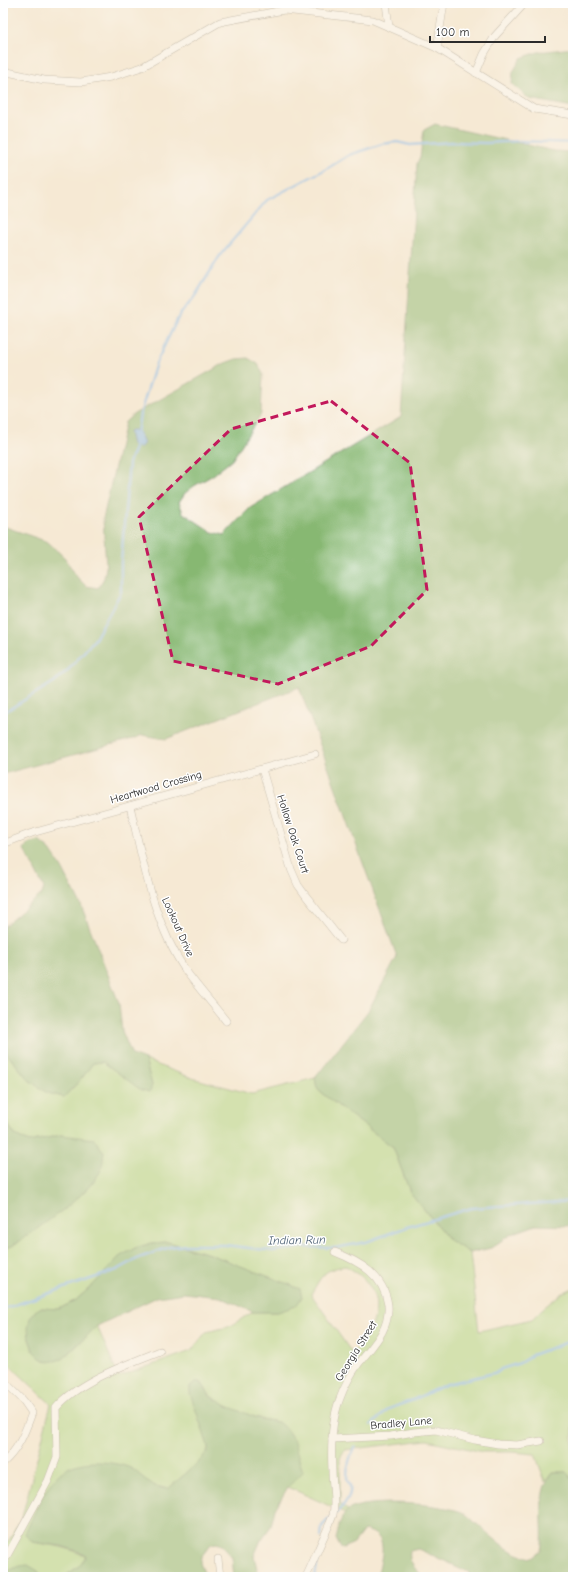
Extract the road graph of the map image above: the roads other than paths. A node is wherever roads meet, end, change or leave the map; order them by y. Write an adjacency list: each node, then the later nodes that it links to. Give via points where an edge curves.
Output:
1 (386, 3): 4 (street)
2 (444, 3): 5 (street)
3 (526, 3): 7 (street, via 496,36)
4 (389, 27): 5 (street); 6 (street, via 373,20 284,10 220,22 142,67 111,77 66,82)
5 (437, 48): 7 (street)
6 (3, 71)
7 (476, 73): 8 (street, via 534,109)
8 (573, 115)
9 (315, 754): 10 (street, Heartwood Crossing)
10 (262, 769): 11 (street, Heartwood Crossing); 13 (street, Hollow Oak Court, via 290,869 298,885)
11 (130, 806): 12 (street, Heartwood Crossing, via 32,833); 14 (street, Lookout Drive, via 154,904 169,940 185,970)
12 (3, 844)
13 (341, 940)
14 (226, 1021)
15 (335, 1252): 18 (street, Georgia Street, via 354,1260 374,1274 388,1303 388,1313 386,1325 380,1336 347,1381 339,1402)
16 (160, 1351): 22 (street, via 120,1366 64,1399 56,1408 57,1457 48,1481)
17 (3, 1380): 20 (street, via 32,1413 14,1452)
18 (332, 1439): 19 (street, Bradley Lane, via 391,1436 436,1430 498,1444 517,1445); 24 (street, Georgia Street, via 333,1516)
19 (541, 1441)
20 (3, 1463)
21 (218, 1560): 23 (street)
22 (3, 1563)
23 (220, 1577)
24 (306, 1577)

